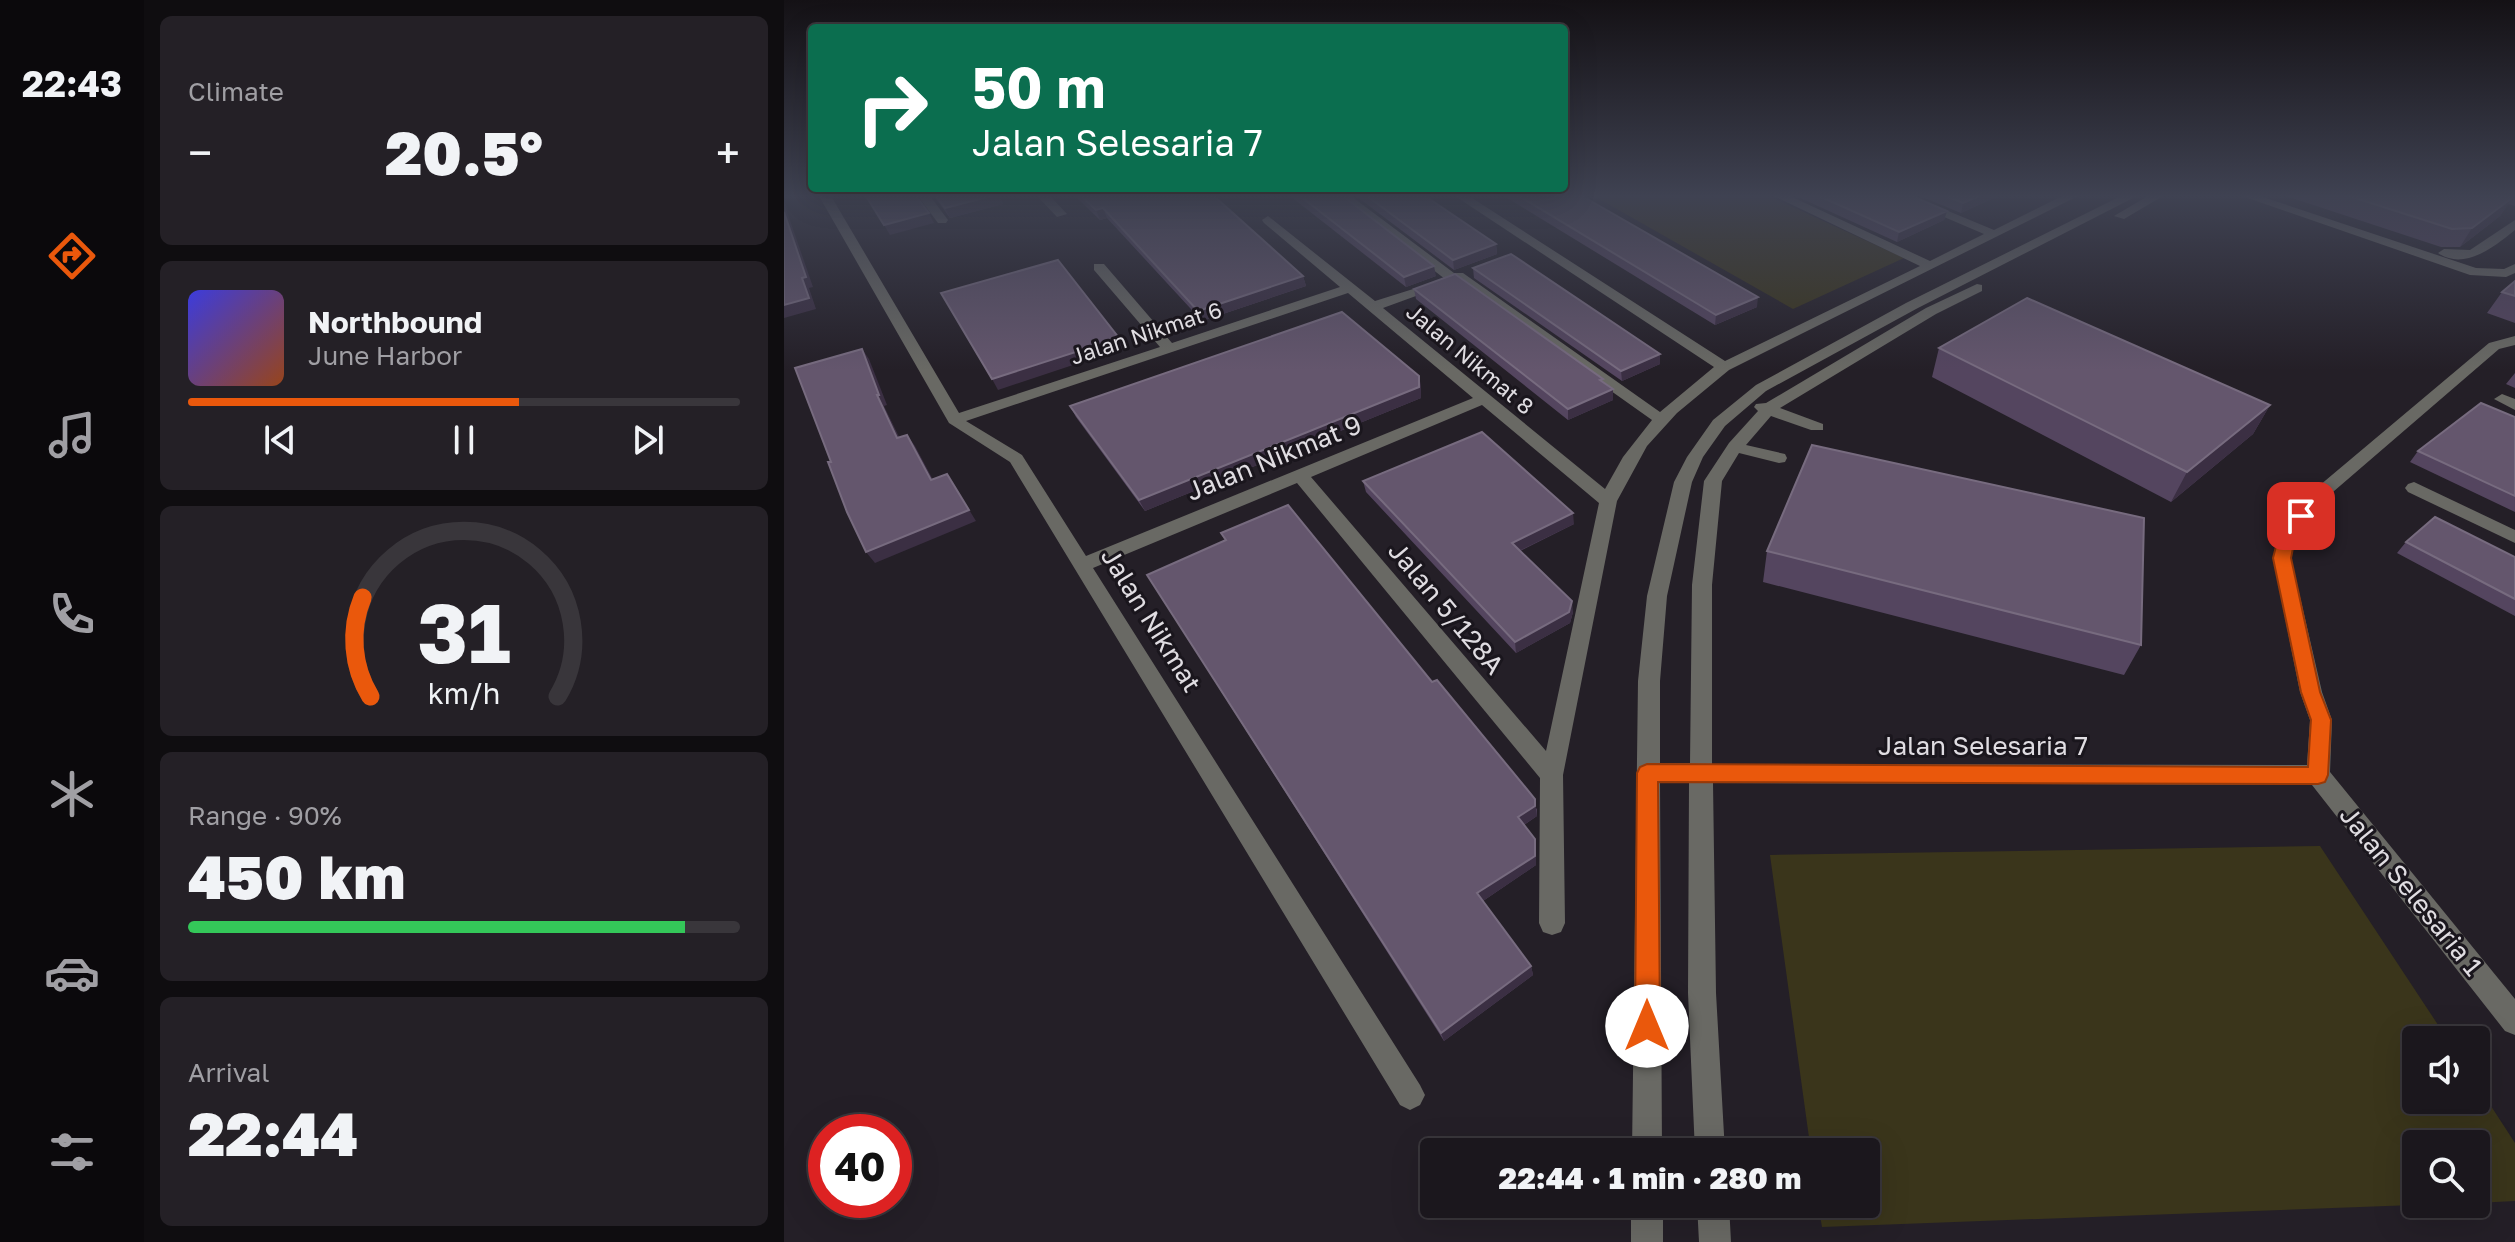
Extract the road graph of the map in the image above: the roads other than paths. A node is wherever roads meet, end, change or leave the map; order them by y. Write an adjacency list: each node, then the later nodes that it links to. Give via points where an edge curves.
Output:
1 (859, 254): 25 (street, Jalan Nikmat)
2 (1309, 254): 16 (street, Jalan Nikmat 8)
3 (1429, 254): 15 (street)
4 (1540, 254): 20 (street)
5 (1905, 254): 12 (street)
6 (1955, 254): 12 (street)
7 (2018, 254): 22 (street, via 1911,306)
8 (2032, 254): 23 (street)
9 (2424, 254): 14 (street, via 2475,272 2506,273)
10 (2453, 254): 11 (street)
11 (2474, 254)
12 (1931, 266): 20 (street)
13 (1099, 267): 19 (street)
14 (2515, 268)
15 (1460, 275): 17 (street); 24 (street)
16 (1350, 288): 17 (street, Jalan Nikmat 8); 19 (street, Jalan Nikmat 6)
17 (1372, 307): 21 (street, Jalan Nikmat 8)
18 (2513, 340): 37 (street, via 2494,346 2313,500 2288,531 2282,558 2321,720)
19 (1170, 349): 25 (street, Jalan Nikmat 6)
20 (1724, 367): 24 (street)
21 (1484, 399): 29 (street, Jalan Nikmat 9); 31 (street, Jalan Nikmat 8)
22 (1743, 401): 23 (street); 34 (street, via 1719,423 1683,482 1654,624)
23 (1768, 409): 26 (street); 27 (street)
24 (1660, 419): 31 (street, via 1617,478)
25 (955, 420): 33 (street, Jalan Nikmat, via 1016,459)
26 (1817, 427)
27 (1735, 447): 28 (street); 35 (street, via 1713,481 1709,509 1702,585)
28 (1779, 458)
29 (1300, 475): 33 (street, Jalan Nikmat 9); 36 (street, Jalan 5/128A)
30 (2414, 488): 32 (street)
31 (1608, 501): 36 (street)
32 (2515, 537)
33 (1084, 564): 40 (street, Jalan Nikmat)
34 (1647, 773): 35 (street, Jalan Selesaria 7); 41 (street)
35 (1701, 773): 37 (street, Jalan Selesaria 7); 42 (street)
36 (1552, 775): 38 (street)
37 (2318, 775): 39 (street, Jalan Selesaria 1)
38 (1552, 923)
39 (2515, 1021)
40 (1410, 1095)
41 (1647, 1138)
42 (1709, 1138)
43 (1647, 1218): 45 (street)
44 (1714, 1218): 46 (street)
45 (1647, 1242)
46 (1715, 1242)

